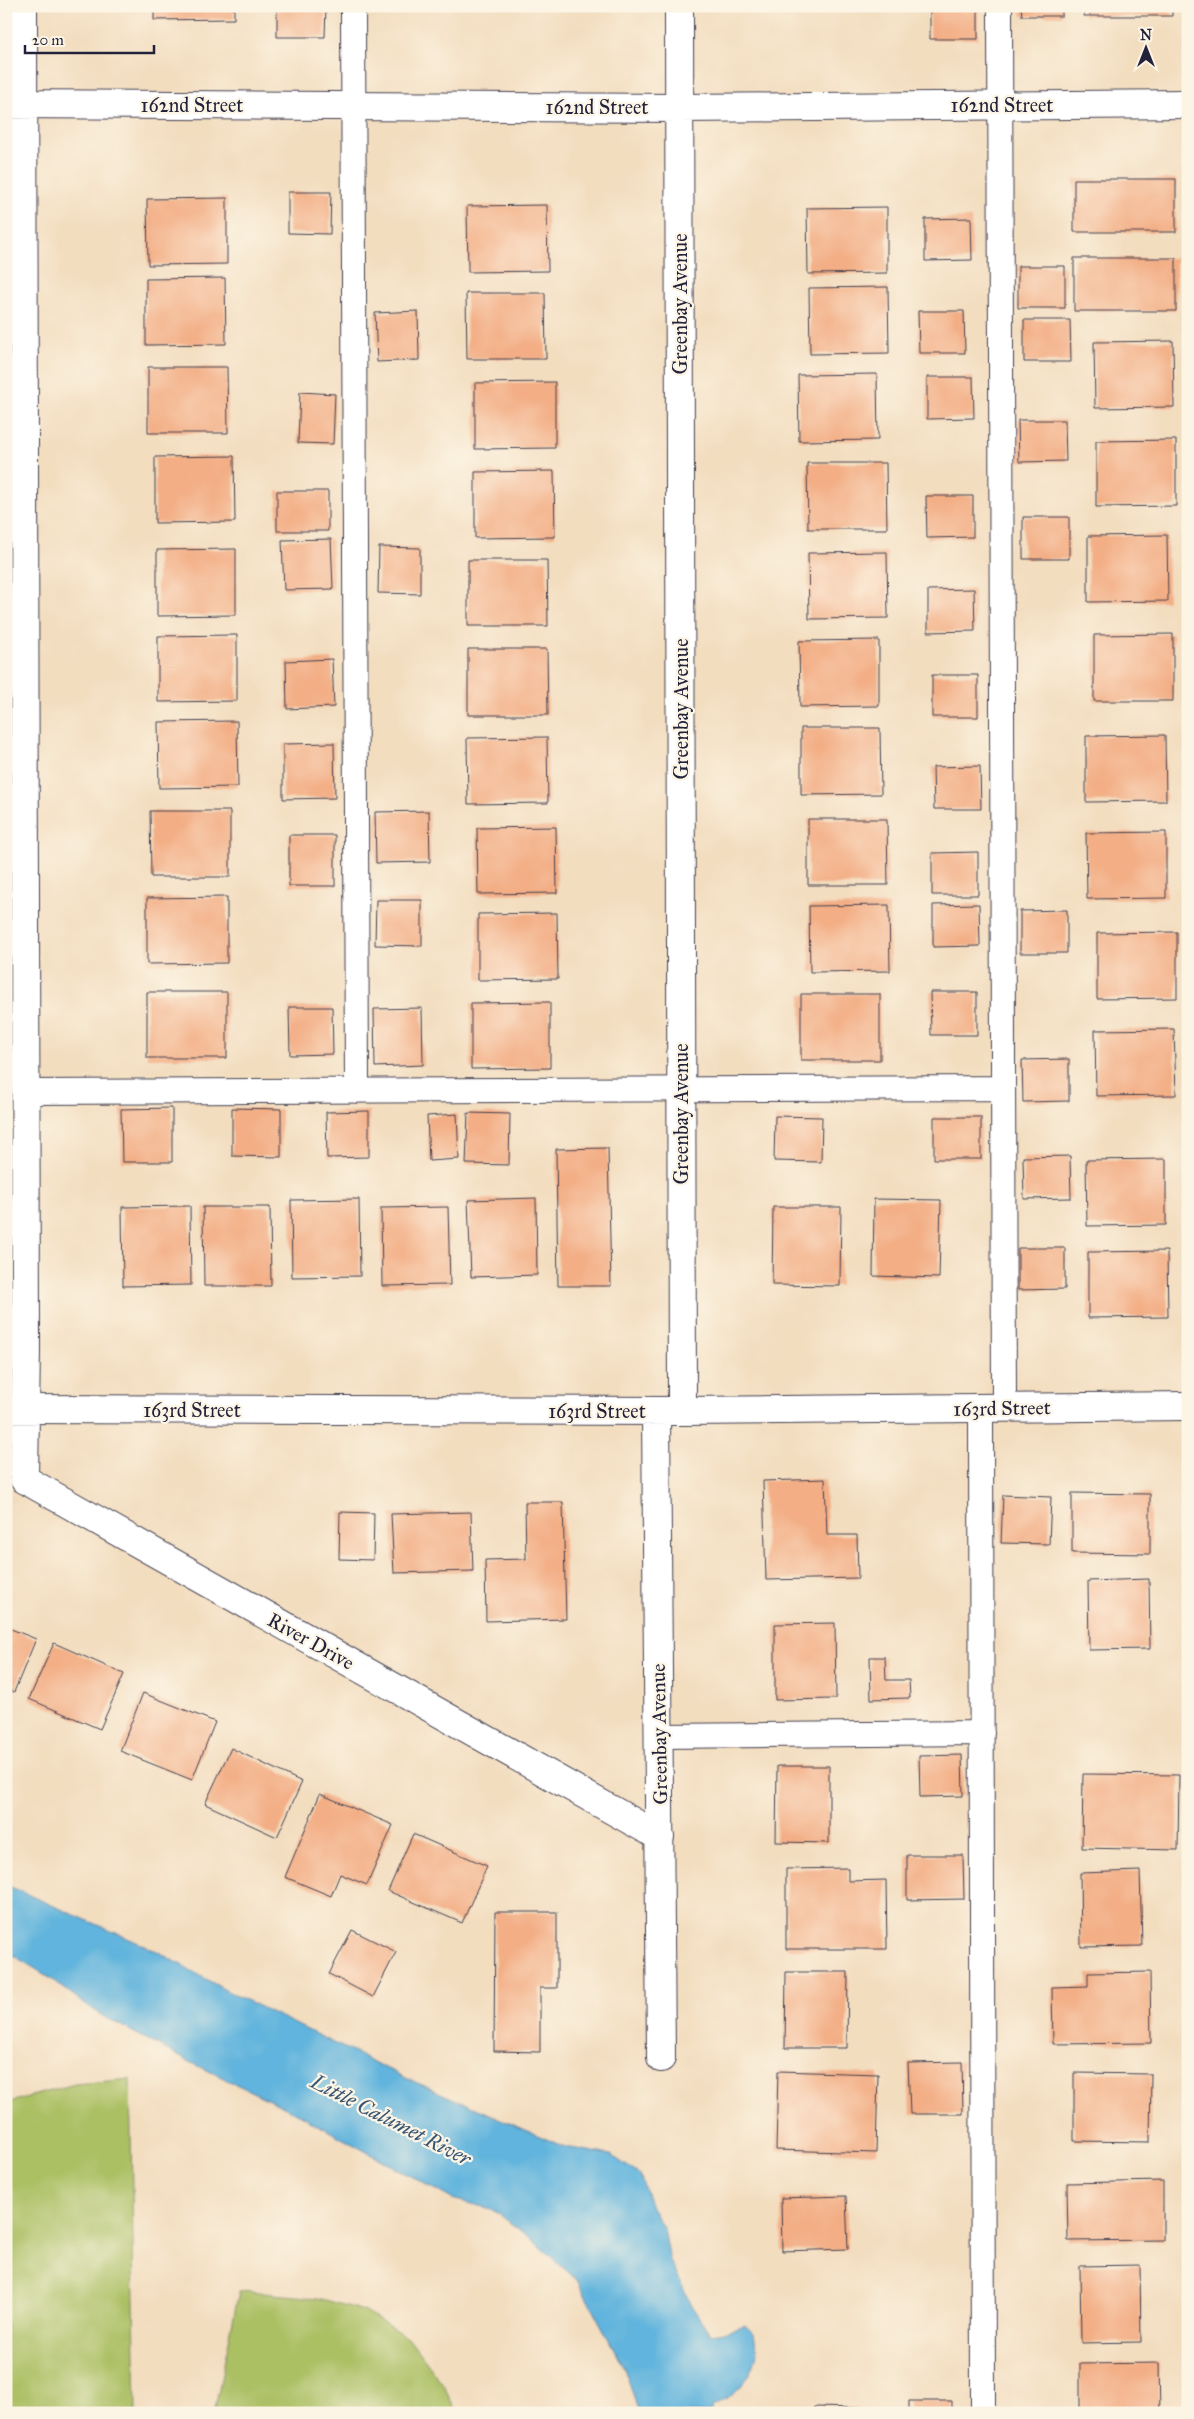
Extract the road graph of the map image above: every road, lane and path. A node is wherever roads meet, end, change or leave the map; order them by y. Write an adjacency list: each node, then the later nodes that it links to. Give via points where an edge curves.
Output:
1 (23, 6): 5 (street)
2 (353, 6): 8 (lane)
3 (679, 6): 9 (street, Greenbay Avenue)
4 (1000, 6): 7 (lane)
5 (15, 104): 8 (street, 162nd Street); 13 (street)
6 (1188, 104): 7 (street, 162nd Street)
7 (1000, 105): 9 (street, 162nd Street); 10 (lane)
8 (354, 106): 9 (street, 162nd Street); 12 (lane)
9 (680, 108): 11 (street, Greenbay Avenue)
10 (1003, 1088): 11 (lane); 15 (lane)
11 (681, 1089): 12 (lane); 17 (street, Greenbay Avenue)
12 (357, 1090): 13 (lane)
13 (25, 1092): 16 (street)
14 (1188, 1406): 15 (street, 163rd Street)
15 (992, 1408): 17 (street, 163rd Street); 18 (lane)
16 (16, 1409): 17 (street, 163rd Street); 20 (street, River Drive, via 24,1479)
17 (669, 1411): 19 (street, Greenbay Avenue)
18 (982, 1733): 19 (lane); 22 (lane)
19 (658, 1736): 20 (street, Greenbay Avenue)
20 (660, 1837): 21 (street, Greenbay Avenue)
21 (661, 2058)
22 (983, 2413)

